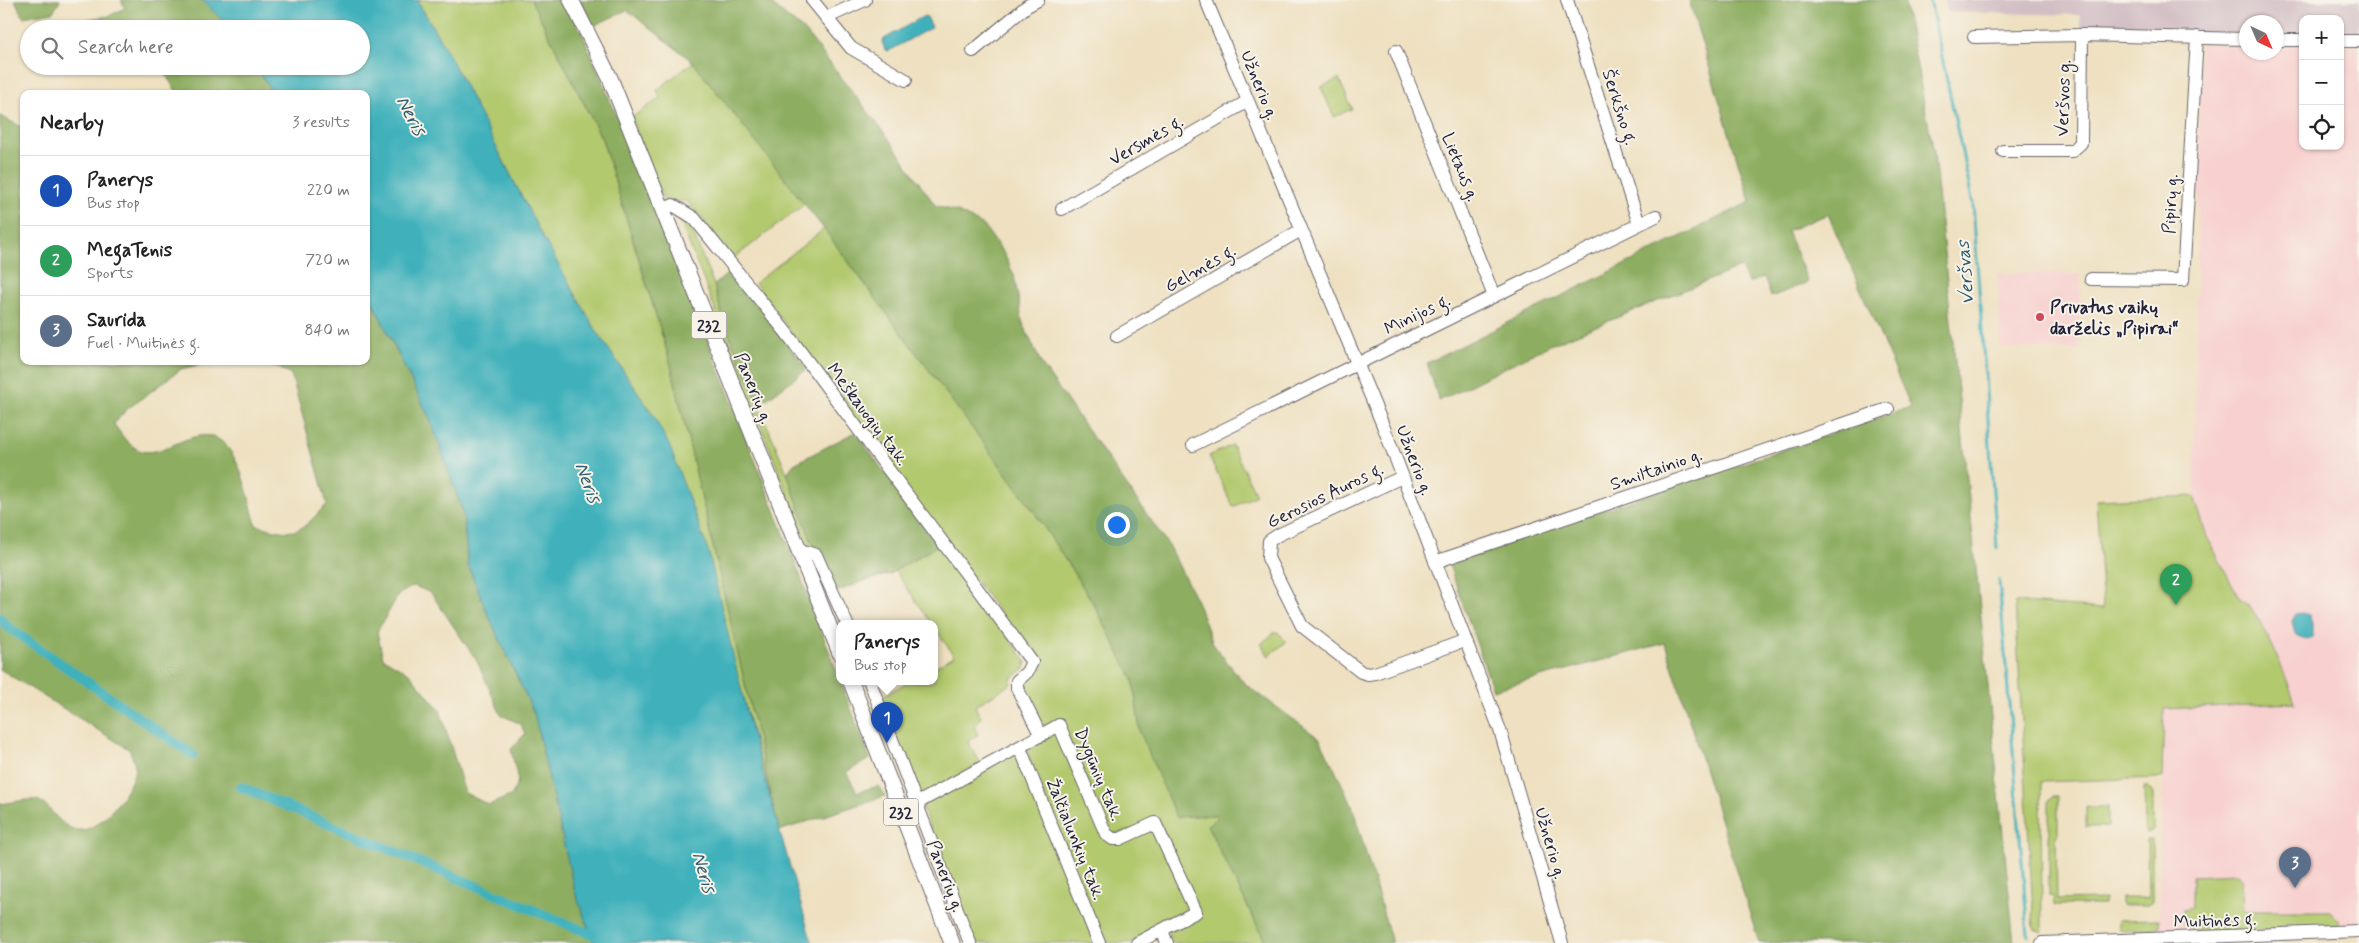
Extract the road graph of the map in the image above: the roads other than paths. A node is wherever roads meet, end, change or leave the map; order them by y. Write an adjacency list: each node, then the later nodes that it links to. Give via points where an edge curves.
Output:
1 (571, 0): 22 (main road, Panerių g. / 232, via 610,78)
2 (812, 0): 7 (street)
3 (865, 0): 7 (street)
4 (1038, 0): 16 (street)
5 (1206, 0): 19 (street, Užnerio g.)
6 (1567, 0): 24 (street, Šerkšno g.)
7 (826, 18): 18 (street, via 851,48)
8 (2082, 35): 9 (street); 10 (street); 20 (street, Veršvos g., via 2081,143 2072,151)
9 (1974, 37)
10 (2197, 37): 11 (street); 26 (street, Pipirų g., via 2183,280)
11 (2239, 39)
12 (2284, 40): 13 (street)
13 (2299, 40)
14 (2344, 41): 15 (street)
15 (2359, 41)
16 (974, 51)
17 (1396, 51): 27 (street, Lietaus g.)
18 (906, 80)
19 (1248, 101): 21 (street, Versmės g.); 25 (street, Užnerio g.)
20 (2003, 151)
21 (1062, 209)
22 (663, 210): 33 (main road, Panerių g. / 232); 40 (street, Meškauogių tak., via 674,205 694,218 785,331 1032,662 1017,681 1017,688)
23 (1656, 216): 24 (street, Minijos g.)
24 (1639, 224): 27 (street, Minijos g.)
25 (1301, 230): 28 (street, Gelmės g.); 29 (street, Užnerio g.)
26 (2090, 279)
27 (1494, 296): 29 (street, Minijos g.)
28 (1117, 336)
29 (1356, 363): 31 (street, Minijos g.); 32 (street, Užnerio g.)
30 (1888, 409): 34 (street, Smiltainio g.)
31 (1194, 445)
32 (1402, 477): 34 (street, Užnerio g.); 36 (street, Gerosios Auros g., via 1278,535 1270,541 1268,558 1302,626 1361,672 1375,673)
33 (800, 550): 35 (street, via 816,555); 37 (main road, Panerių g. / 232)
34 (1435, 562): 36 (street, Užnerio g.)
35 (845, 620)
36 (1464, 641): 51 (street, Užnerio g., via 1500,730)
37 (836, 643)
38 (852, 685): 43 (main road, Panerių g. / 232)
39 (871, 685): 42 (street)
40 (1041, 736): 41 (street); 44 (street, Dygūnių tak., via 1059,725 1106,834 1120,839 1155,823 1196,912)
41 (1020, 748): 42 (street); 48 (street, Žalčialunkių tak.)
42 (914, 803): 43 (street); 47 (street)
43 (901, 812): 46 (main road, Panerių g. / 232)
44 (1162, 930): 49 (street); 50 (street)
45 (2359, 932): 52 (street, Muitinės g.)
46 (952, 943)
47 (970, 943)
48 (1099, 943)
49 (1137, 943)
50 (1167, 943)
51 (1562, 943)
52 (2042, 943)

